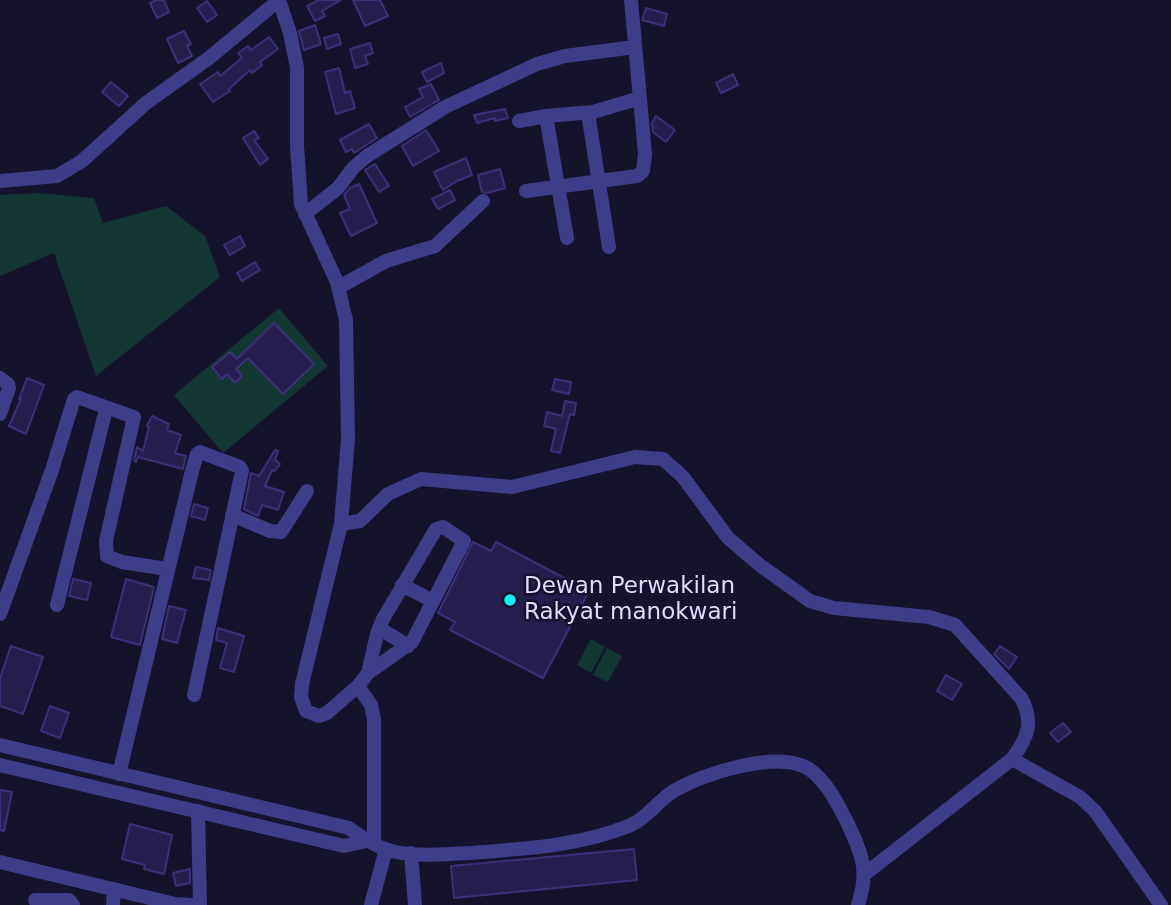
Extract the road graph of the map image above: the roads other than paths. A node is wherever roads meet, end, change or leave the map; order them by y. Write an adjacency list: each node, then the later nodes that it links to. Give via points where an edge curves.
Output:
1 (279, 0): 8 (street, via 146,103 65,173); 13 (street, via 297,68 300,197)
2 (631, 0): 3 (street)
3 (635, 47): 4 (street); 13 (street, via 537,64 446,107 368,156)
4 (640, 98): 5 (street); 9 (street, via 643,170 636,176)
5 (588, 113): 6 (street); 9 (street)
6 (546, 116): 7 (street); 10 (street)
7 (519, 121)
8 (0, 181)
9 (600, 181): 10 (street); 15 (street)
10 (558, 187): 11 (street); 14 (street)
11 (526, 191)
12 (483, 201): 16 (street, via 435,246 386,261)
13 (305, 214): 16 (street)
14 (567, 238)
15 (609, 247)
16 (339, 287): 22 (street, via 346,320 348,408)
17 (0, 378): 19 (street, via 9,388)
18 (106, 409): 23 (street, via 135,418 106,541 107,556); 26 (street); 27 (street, via 74,399)
19 (0, 414)
20 (307, 491): 21 (street, via 281,531)
21 (232, 515): 23 (street, via 242,468 198,452); 32 (street)
22 (341, 524): 31 (street, via 302,684 302,704 310,713 323,715); 34 (street, via 360,521 388,494 421,478 512,486 635,457 663,459 683,477 728,538 810,601 834,608 929,617 961,629 1028,710 1028,730)
23 (167, 569): 36 (street)
24 (402, 585): 25 (street); 25 (street, via 436,529 447,529 464,542); 28 (street)
25 (433, 601): 29 (street)
26 (57, 605)
27 (0, 614)
28 (379, 628): 29 (street); 30 (street)
29 (408, 646): 30 (street)
30 (368, 673): 31 (street)
31 (358, 686): 38 (street, via 374,719)
32 (194, 695)
33 (0, 745): 36 (street)
34 (1012, 759): 42 (street); 52 (street, via 1080,797 1095,811)
35 (0, 765): 37 (street)
36 (119, 774): 38 (street, via 349,828)
37 (198, 811): 38 (street, via 344,846); 48 (street)
38 (375, 844): 39 (street); 49 (street)
39 (411, 853): 42 (street, via 547,846 605,834 634,824 674,791 713,774 753,764 787,763 808,769 826,784 860,850); 50 (street)
40 (0, 862): 41 (street)
41 (36, 870): 43 (street); 44 (street)
42 (865, 874): 51 (street)
43 (114, 889): 46 (street); 47 (street)
44 (35, 903): 45 (street, via 69,900)
45 (72, 905)
46 (114, 905)
47 (190, 905)
48 (200, 905)
49 (371, 905)
50 (415, 905)
51 (858, 905)
52 (1161, 905)

